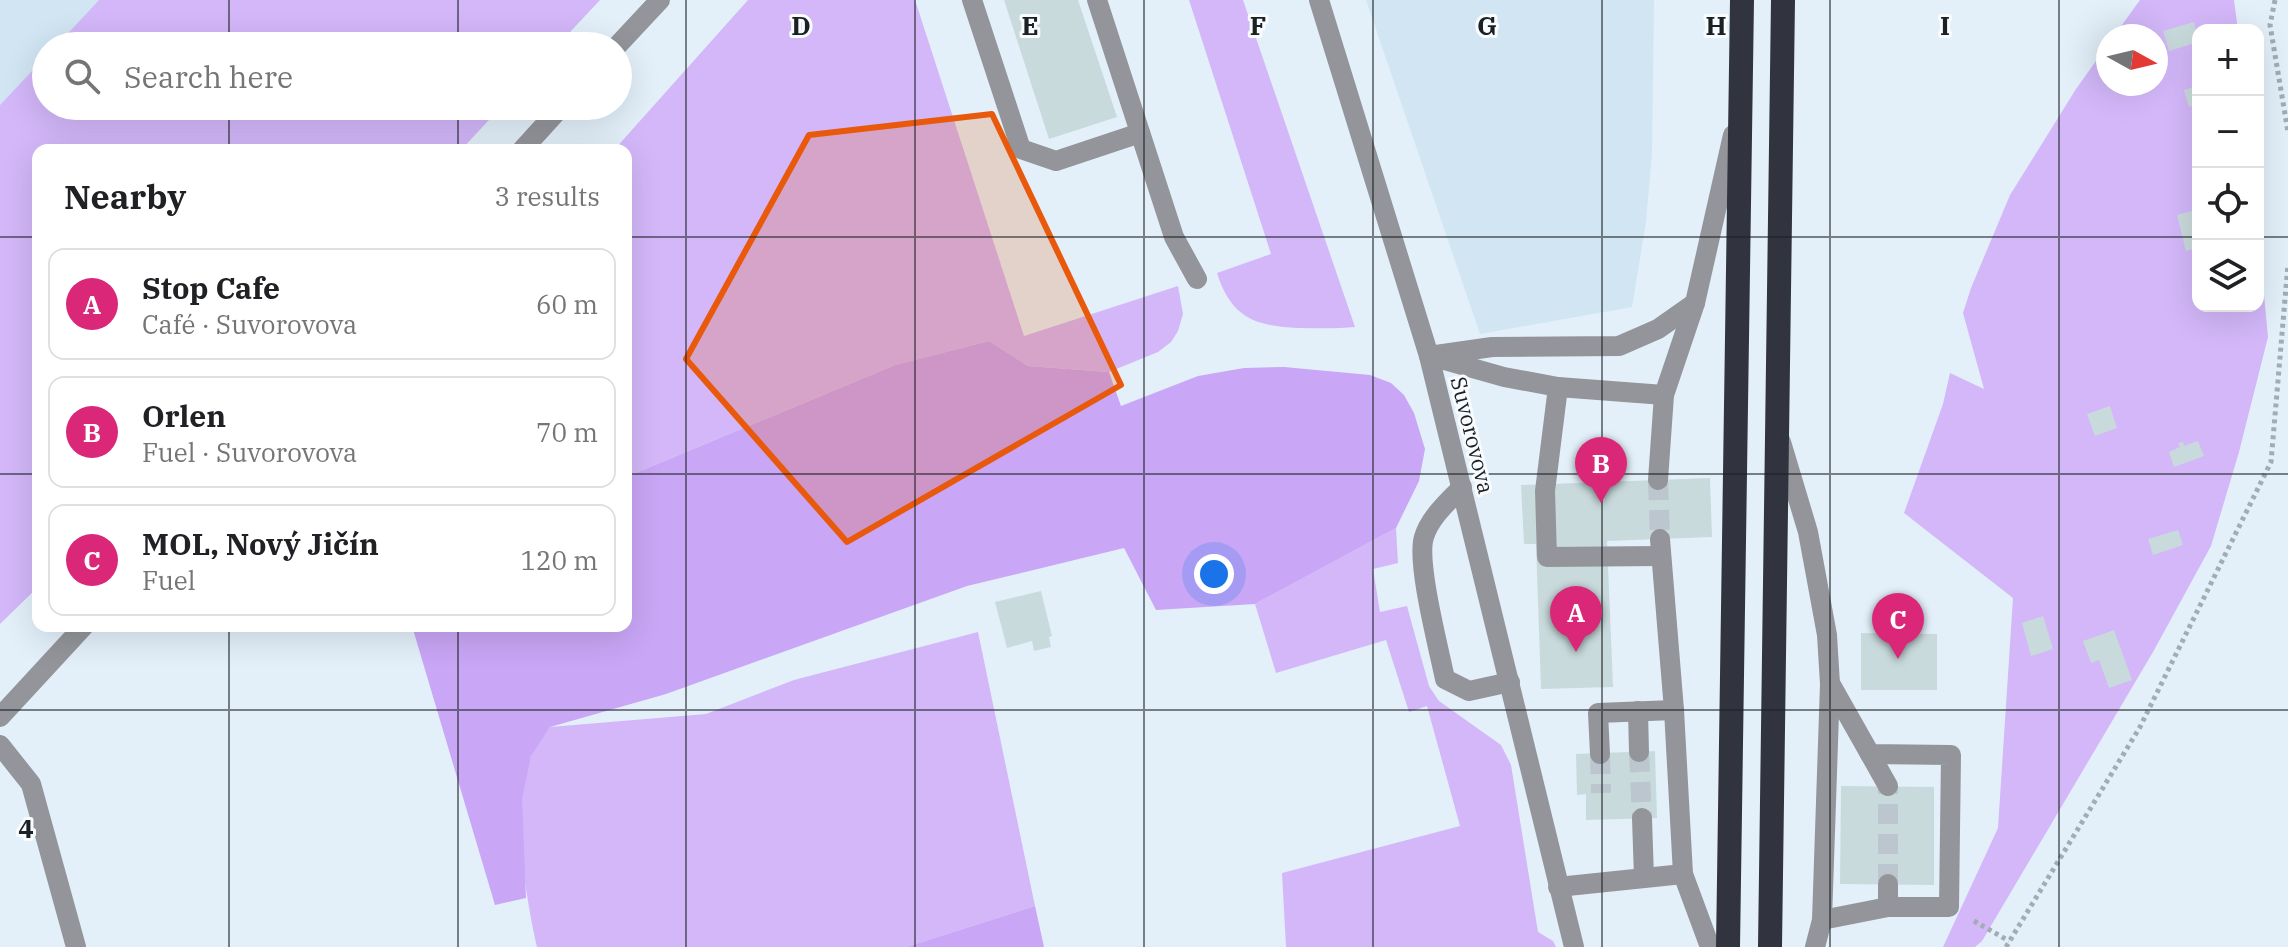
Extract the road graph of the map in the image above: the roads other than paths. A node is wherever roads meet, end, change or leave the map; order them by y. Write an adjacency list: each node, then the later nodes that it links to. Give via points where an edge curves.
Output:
1 (660, 0): 8 (street)
2 (972, 0): 12 (street, via 1021,149 1056,161)
3 (1097, 0): 12 (street)
4 (1319, 0): 16 (street, Suvorovova)
5 (1742, 0): 9 (highway)
6 (1783, 0): 11 (highway)
7 (1800, 0): 11 (highway)
8 (630, 32)
9 (1740, 108): 15 (street); 43 (highway)
10 (549, 120): 13 (street)
11 (1781, 130): 19 (highway)
12 (1140, 133): 14 (street, via 1174,237)
13 (527, 144)
14 (1197, 279)
15 (1695, 303): 16 (street, via 1658,329 1619,346 1492,347); 18 (street)
16 (1429, 356): 17 (street); 21 (street, Suvorovova)
17 (1558, 387): 18 (street); 25 (street, via 1545,491 1547,557 1660,548)
18 (1664, 395): 20 (street)
19 (1779, 433): 24 (street, via 1808,532 1827,635); 44 (highway)
20 (1658, 480)
21 (1462, 487): 23 (street, Suvorovova); 23 (street, via 1423,538 1423,567 1445,679 1469,691)
22 (78, 632): 27 (street)
23 (1510, 682): 37 (street, Suvorovova)
24 (1830, 684): 31 (street); 39 (street)
25 (1674, 710): 26 (street); 34 (street)
26 (1638, 711): 29 (street); 30 (street, via 1598,713)
27 (0, 717)
28 (0, 745): 40 (street, via 31,784)
29 (1639, 752)
30 (1600, 754)
31 (1870, 754): 32 (street); 38 (street, via 1951,755 1949,907)
32 (1888, 786)
33 (1642, 818): 35 (street)
34 (1683, 874): 35 (street); 42 (street)
35 (1644, 878): 37 (street)
36 (1888, 884): 38 (street)
37 (1558, 887): 41 (street, Suvorovova)
38 (1888, 907): 39 (street)
39 (1822, 920): 45 (street)
40 (76, 947)
41 (1574, 947)
42 (1710, 947)
43 (1728, 947)
44 (1770, 947)
45 (1815, 947)

